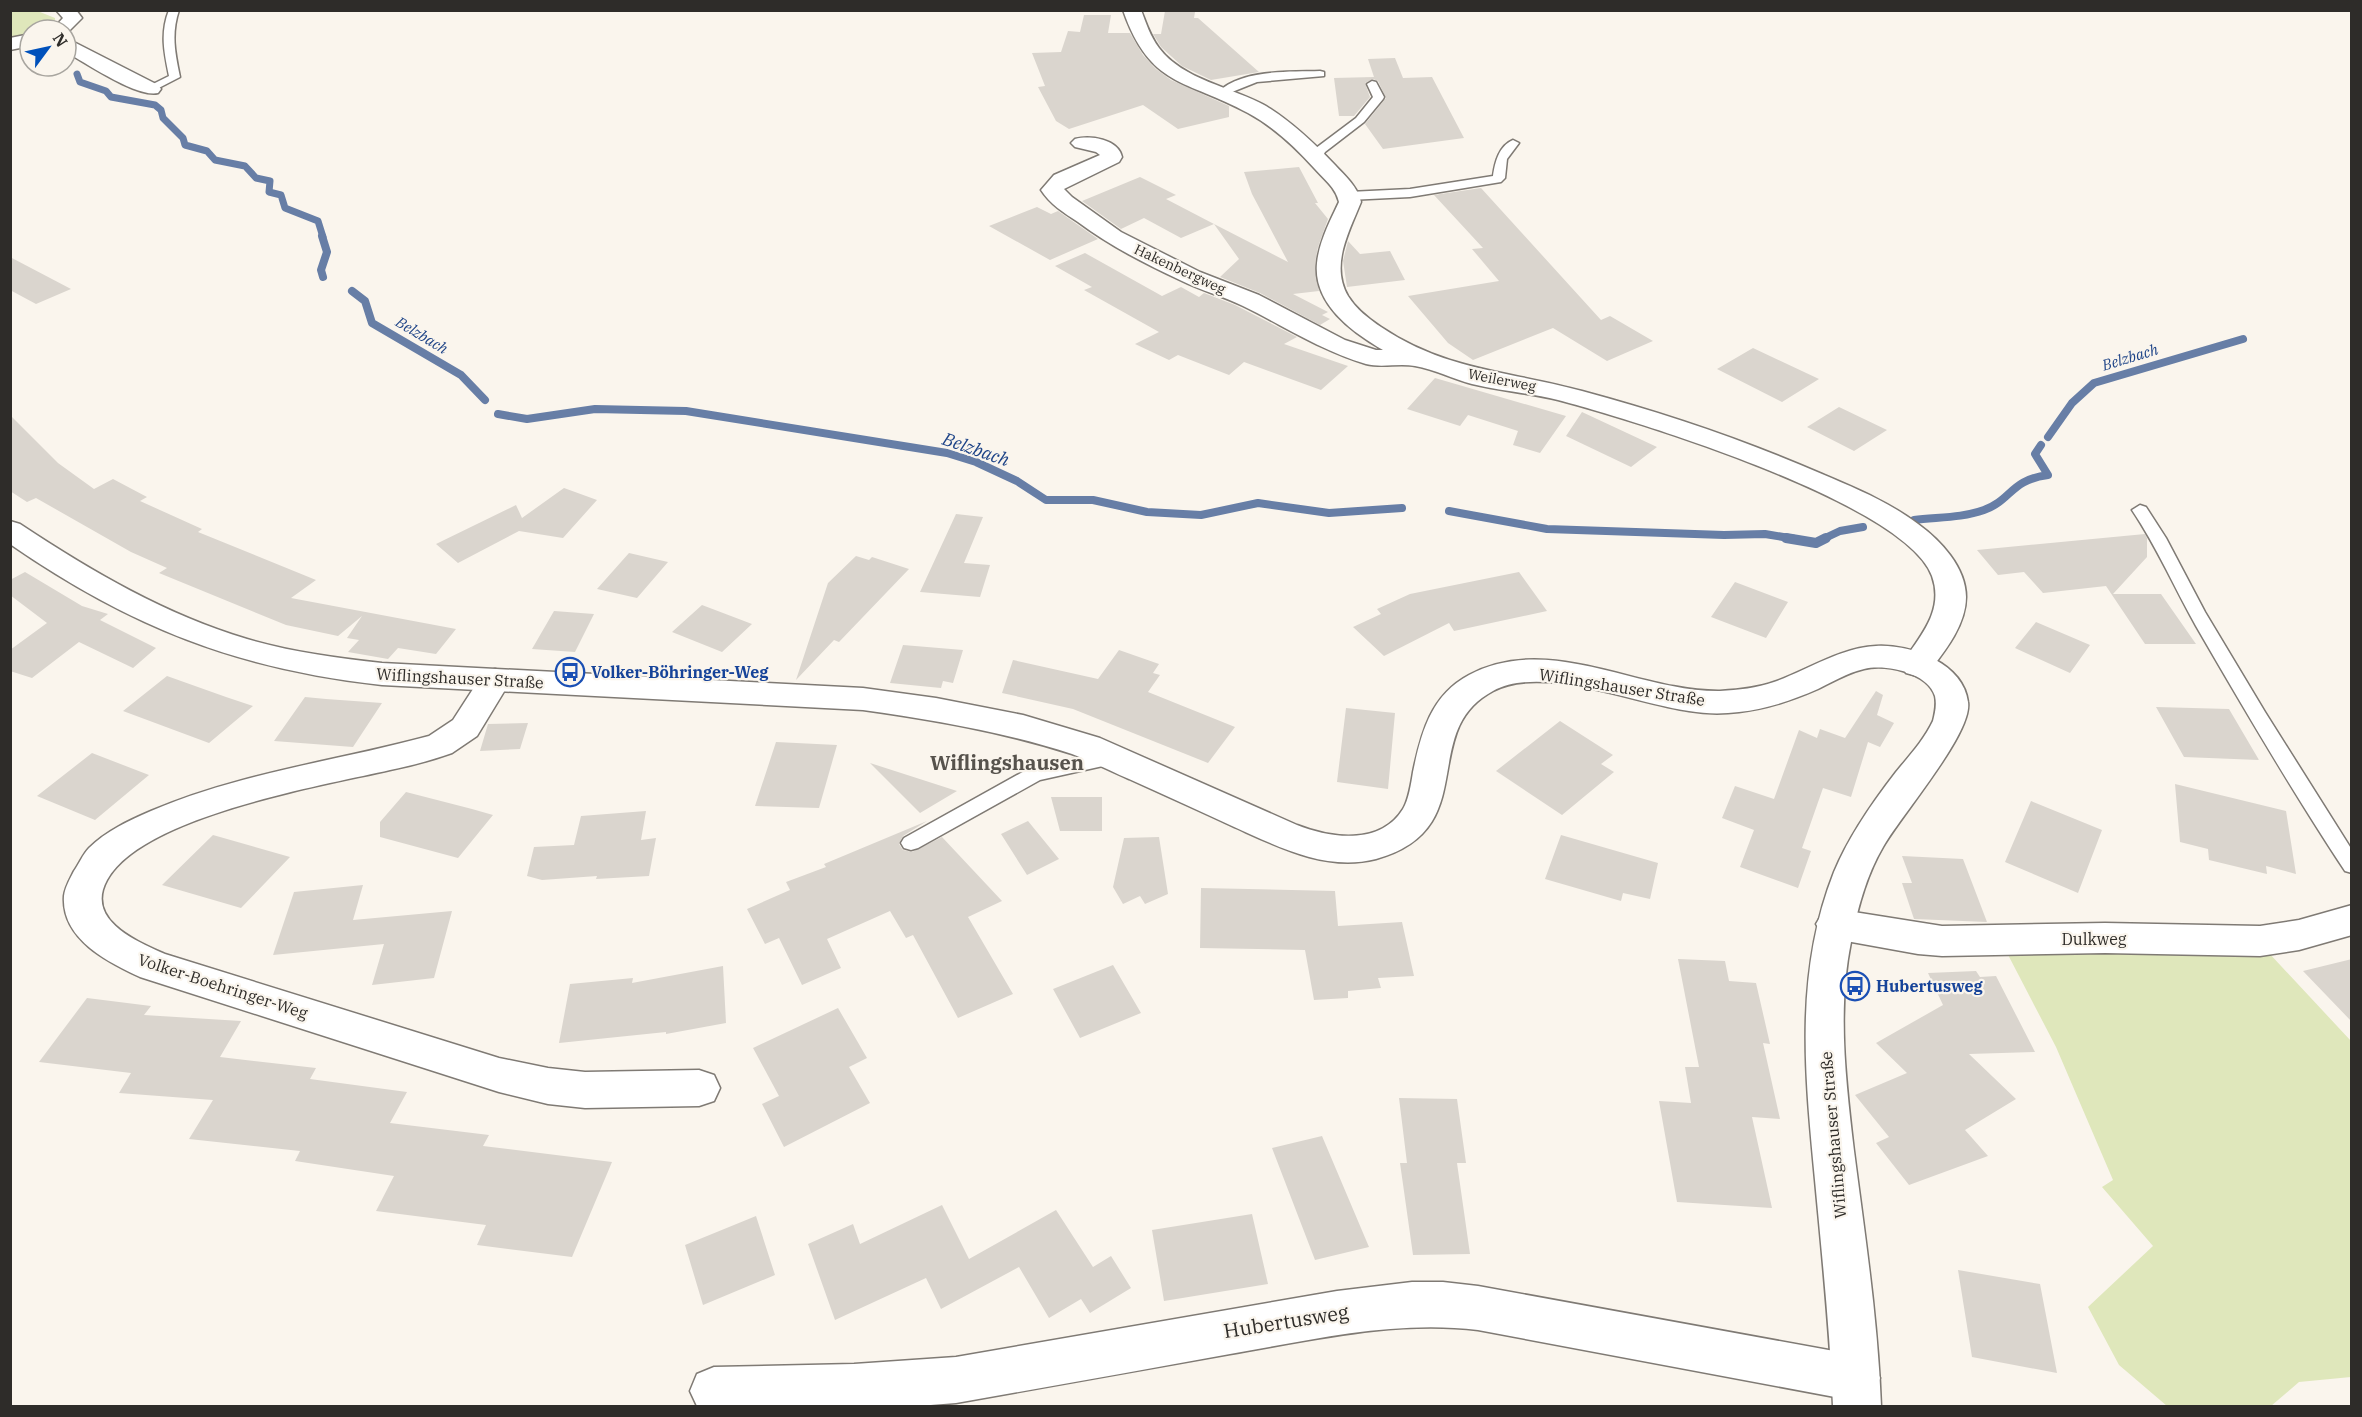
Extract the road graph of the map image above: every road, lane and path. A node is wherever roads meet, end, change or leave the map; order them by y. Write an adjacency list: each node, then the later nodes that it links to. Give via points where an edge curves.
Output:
1 (174, 10): 6 (lane, via 168,46 175,77)
2 (1132, 10): 7 (street, via 1145,45 1157,59 1190,81)
3 (78, 51): 6 (street)
4 (1320, 74): 7 (lane, via 1254,80)
5 (1372, 84): 10 (lane, via 1379,98 1371,110 1320,150)
6 (152, 89)
7 (1222, 93): 10 (street, via 1270,118)
8 (1082, 143): 12 (street, Hakenbergweg, via 1103,147 1111,157 1058,181 1052,190 1104,231 1347,350 1374,358)
9 (1513, 143): 11 (lane, via 1501,159 1498,179 1410,193)
10 (1316, 159): 11 (street)
11 (1349, 196): 12 (street, Weilerweg, via 1327,263 1329,282 1343,307 1358,322)
12 (1419, 358): 15 (street, Weilerweg, via 1665,423 1779,466 1887,516 1934,555 1950,585 1948,612 1934,644)
13 (2140, 510): 19 (lane, via 2312,806)
14 (10, 530): 16 (street, Wiflingshauser Straße, via 90,581 233,646 352,671)
15 (1917, 664): 17 (street, Wiflingshauser Straße, via 1867,656 1780,692 1716,702 1555,673 1530,671 1488,679 1464,694 1444,718 1433,749 1427,795 1416,820 1395,838 1353,850 1312,846); 21 (street, Wiflingshauser Straße, via 1947,685 1953,702 1952,719 1872,834 1854,869)
16 (495, 680): 17 (street, Wiflingshauser Straße, via 886,701 996,720); 22 (street, Volker-Boehringer-Weg, via 465,728 440,745 238,793 170,818 120,843 99,859 86,877 81,896 88,919 100,936 154,966 499,1075 585,1089)
17 (1114, 757): 18 (lane, via 1035,774)
18 (911, 843)
19 (2352, 866)
20 (2352, 920): 21 (street, Dulkweg, via 2260,941 1942,940)
21 (1835, 924): 24 (street, Wiflingshauser Straße, via 1827,956 1823,1011)
22 (699, 1088)
23 (714, 1391): 24 (street, Hubertusweg, via 854,1388 956,1380 1337,1312 1443,1304 1584,1326)
24 (1856, 1392)

